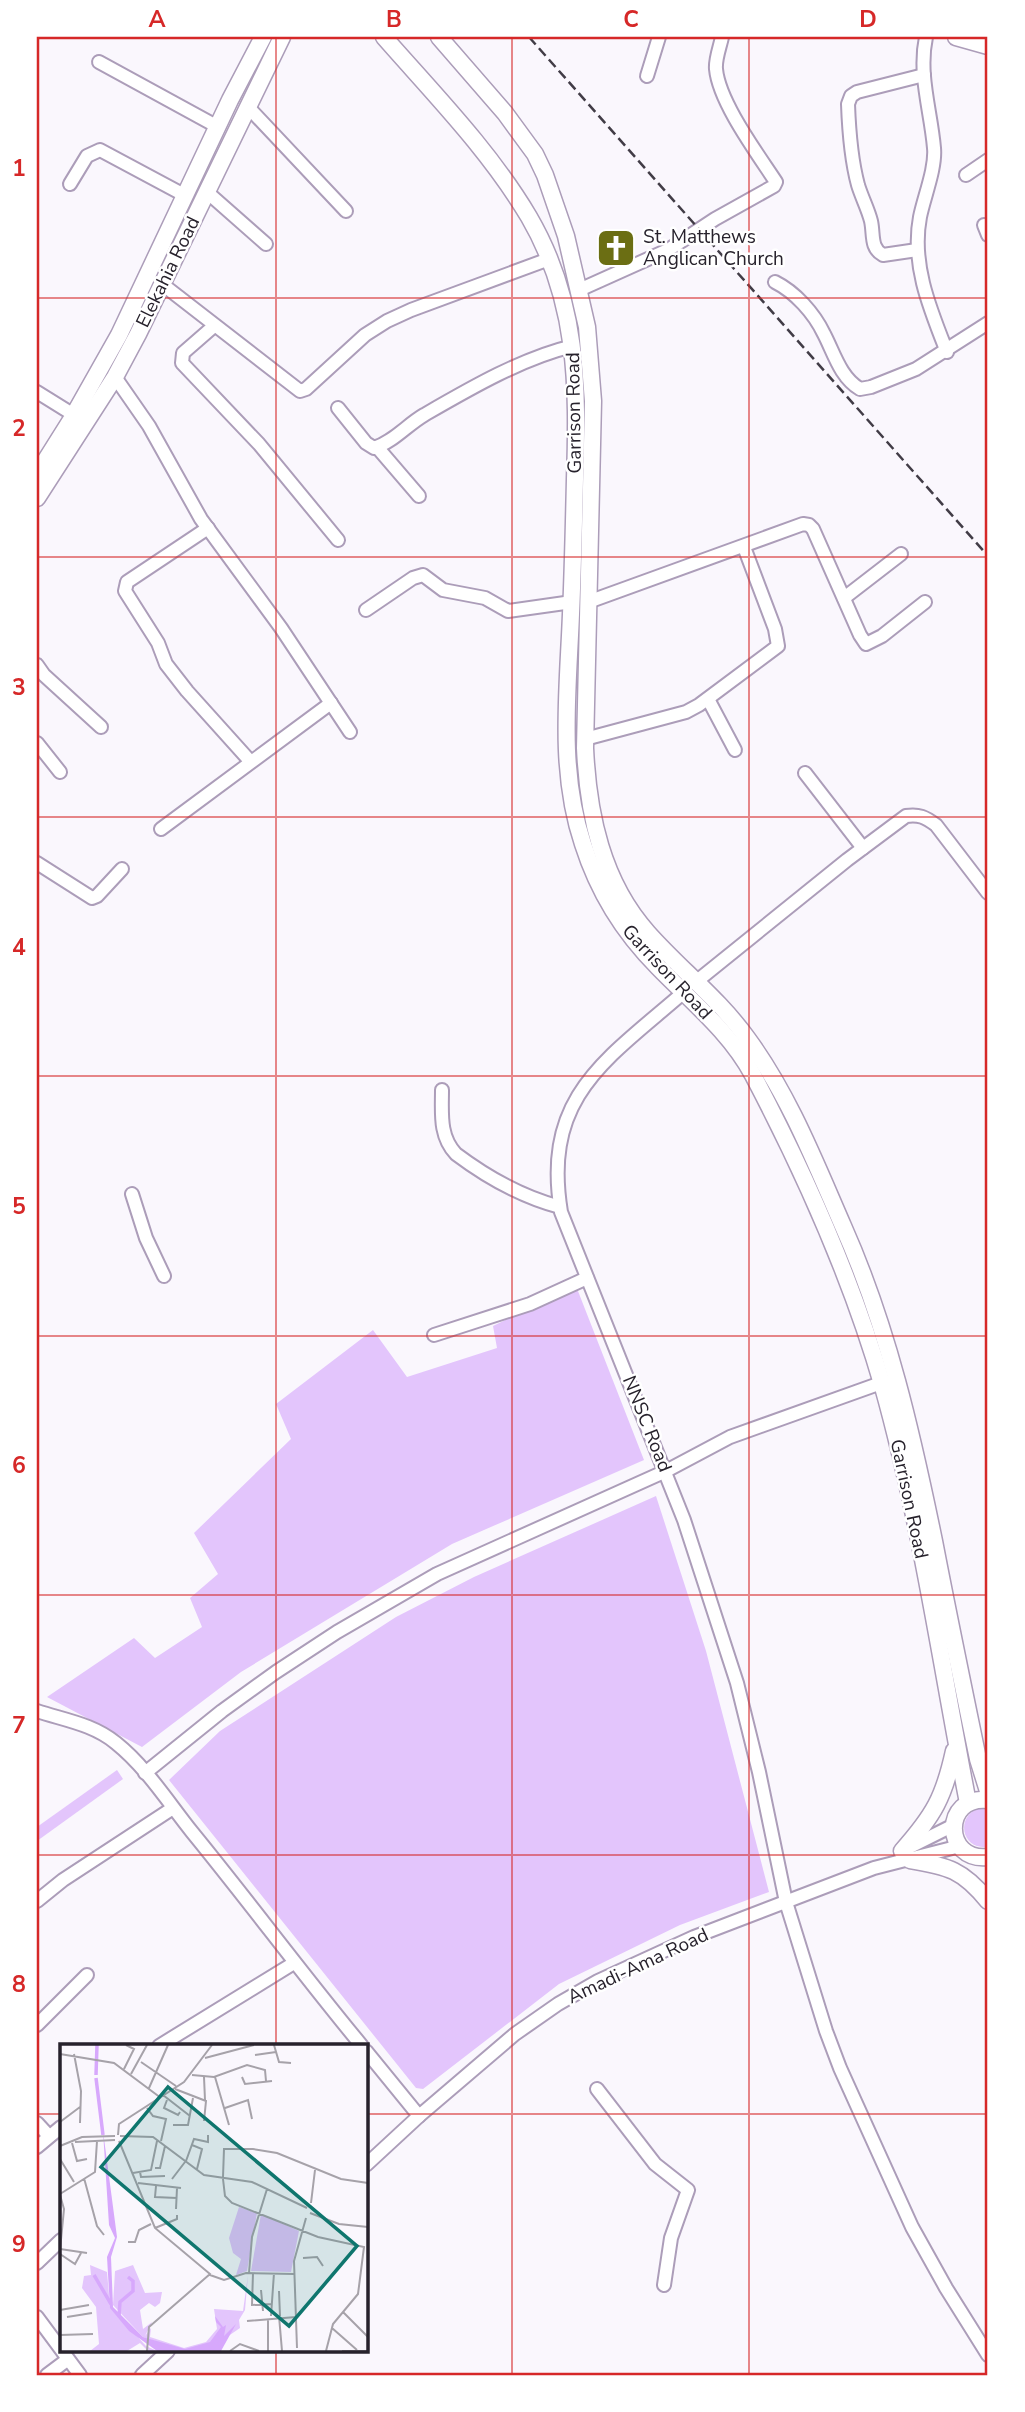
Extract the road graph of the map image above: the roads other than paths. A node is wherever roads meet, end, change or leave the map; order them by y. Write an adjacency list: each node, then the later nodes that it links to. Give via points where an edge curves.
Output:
1 (263, 37): 14 (main road, Elekahia Road)
2 (282, 37): 13 (main road, Elekahia Road)
3 (384, 37): 23 (main road, Garrison Road, via 497,171 530,218)
4 (439, 37): 26 (main road, Garrison Road, via 534,154 566,236)
5 (659, 37): 12 (street)
6 (722, 37): 26 (street, via 715,68 719,82 775,186 668,250)
7 (926, 37): 11 (street)
8 (956, 37): 9 (main road)
9 (988, 46)
10 (99, 62): 14 (street)
11 (923, 75): 22 (street, via 934,158); 22 (street, via 857,92 848,104 853,161 876,251 883,255)
12 (647, 76)
13 (248, 107): 18 (main road, Elekahia Road); 20 (street)
14 (218, 127): 19 (main road, Elekahia Road)
15 (988, 160): 16 (street)
16 (966, 175)
17 (70, 184): 19 (street, via 87,156 100,150)
18 (207, 192): 21 (street); 25 (main road, Elekahia Road)
19 (186, 196): 34 (main road, Elekahia Road, via 119,335)
20 (346, 211)
21 (266, 244)
22 (917, 250): 30 (street)
23 (549, 260): 28 (street, via 387,321 303,390 292,387); 29 (main road, Garrison Road, via 560,283)
24 (775, 282): 30 (street, via 792,293 816,322 841,370 860,389 916,369)
25 (162, 285): 28 (street); 31 (main road, Elekahia Road)
26 (579, 290): 44 (main road, Garrison Road, via 593,401)
27 (988, 323): 30 (street)
28 (214, 326): 40 (street, via 183,353 182,363 259,443)
29 (573, 346): 35 (street, via 533,359 458,395); 44 (main road, Garrison Road)
30 (947, 352)
31 (114, 377): 38 (main road, Elekahia Road); 39 (street, via 149,426)
32 (37, 392): 34 (street)
33 (338, 408): 35 (street, via 366,443)
34 (74, 415): 36 (main road, Elekahia Road)
35 (377, 447): 37 (street)
36 (37, 474)
37 (419, 496)
38 (37, 498)
39 (208, 528): 49 (street); 55 (street, via 127,582 125,592 166,664)
40 (338, 540)
41 (744, 547): 43 (street, via 810,525); 44 (street); 48 (street, via 778,646)
42 (901, 554): 43 (street)
43 (844, 598): 45 (street, via 868,644)
44 (580, 602): 46 (street, via 508,611 485,598 443,590 423,575); 52 (main road, Garrison Road); 64 (main road, Garrison Road, via 568,755 568,782 578,830 594,876 618,918)
45 (925, 602)
46 (366, 610)
47 (37, 665): 50 (street)
48 (708, 699): 52 (street, via 686,712); 54 (street)
49 (331, 703): 51 (street); 55 (street)
50 (102, 727)
51 (351, 732)
52 (585, 739): 63 (main road, Garrison Road, via 593,824 609,870 648,933)
53 (37, 743): 56 (street)
54 (735, 750)
55 (250, 761): 58 (street)
56 (60, 772)
57 (805, 773): 59 (street)
58 (161, 829)
59 (863, 848): 62 (street, via 906,816 925,817); 63 (street)
60 (37, 863): 61 (street, via 92,898)
61 (122, 869)
62 (988, 892)
63 (697, 981): 75 (main road, Garrison Road, via 745,1035 782,1093 868,1290 907,1416)
64 (684, 992): 67 (street, NNSC Road, via 604,1062 570,1108 558,1146); 71 (main road, Garrison Road, via 720,1029 750,1070 806,1184 852,1295)
65 (442, 1090): 67 (street, via 444,1133 456,1154 511,1190)
66 (132, 1194): 68 (street)
67 (560, 1207): 69 (street, NNSC Road)
68 (164, 1276)
69 (587, 1278): 70 (street, via 530,1304); 72 (street, NNSC Road)
70 (434, 1335)
71 (881, 1382): 72 (street, via 730,1437); 74 (main road, Garrison Road, via 904,1469)
72 (666, 1471): 76 (street, via 401,1593 276,1672); 87 (street, NNSC Road, via 737,1683)
73 (37, 1711): 76 (street, via 77,1722 114,1741)
74 (956, 1742): 79 (main road, Garrison Road); 83 (main road, via 942,1798)
75 (983, 1765): 77 (main road, Garrison Road)
76 (145, 1773): 80 (street)
77 (988, 1791)
78 (988, 1800): 79 (main road)
79 (968, 1803): 81 (main road)
80 (173, 1808): 85 (street); 88 (street)
81 (954, 1825): 82 (main road); 83 (street, Amadi-Ama Road)
82 (960, 1846): 83 (street, Amadi-Ama Road); 84 (main road, via 970,1855)
83 (906, 1855): 86 (main road, via 964,1875); 87 (street, Amadi-Ama Road)
84 (983, 1857): 86 (main road)
85 (37, 1901)
86 (988, 1901)
87 (786, 1902): 95 (street, Amadi-Ama Road, via 642,1959 558,2004 515,2034); 108 (street, NNSC Road, via 846,2080 920,2244)
88 (294, 1963): 91 (street); 92 (street)
89 (87, 1975): 90 (street)
90 (37, 2025)
91 (162, 2044)
92 (360, 2044)
93 (368, 2053): 95 (street)
94 (597, 2089): 103 (street, via 655,2165 688,2190 671,2238)
95 (419, 2116): 100 (street, Amadi-Ama Road)
96 (37, 2123): 98 (street)
97 (60, 2128): 98 (street)
98 (49, 2136): 99 (street)
99 (37, 2147)
100 (368, 2163)
101 (60, 2241): 102 (street)
102 (37, 2263)
103 (664, 2285)
104 (37, 2317): 105 (street)
105 (60, 2350)
106 (61, 2352): 109 (street)
107 (167, 2352): 112 (street)
108 (988, 2355)
109 (67, 2360): 110 (street); 111 (street)
110 (47, 2375)
111 (80, 2375)
112 (142, 2375)

